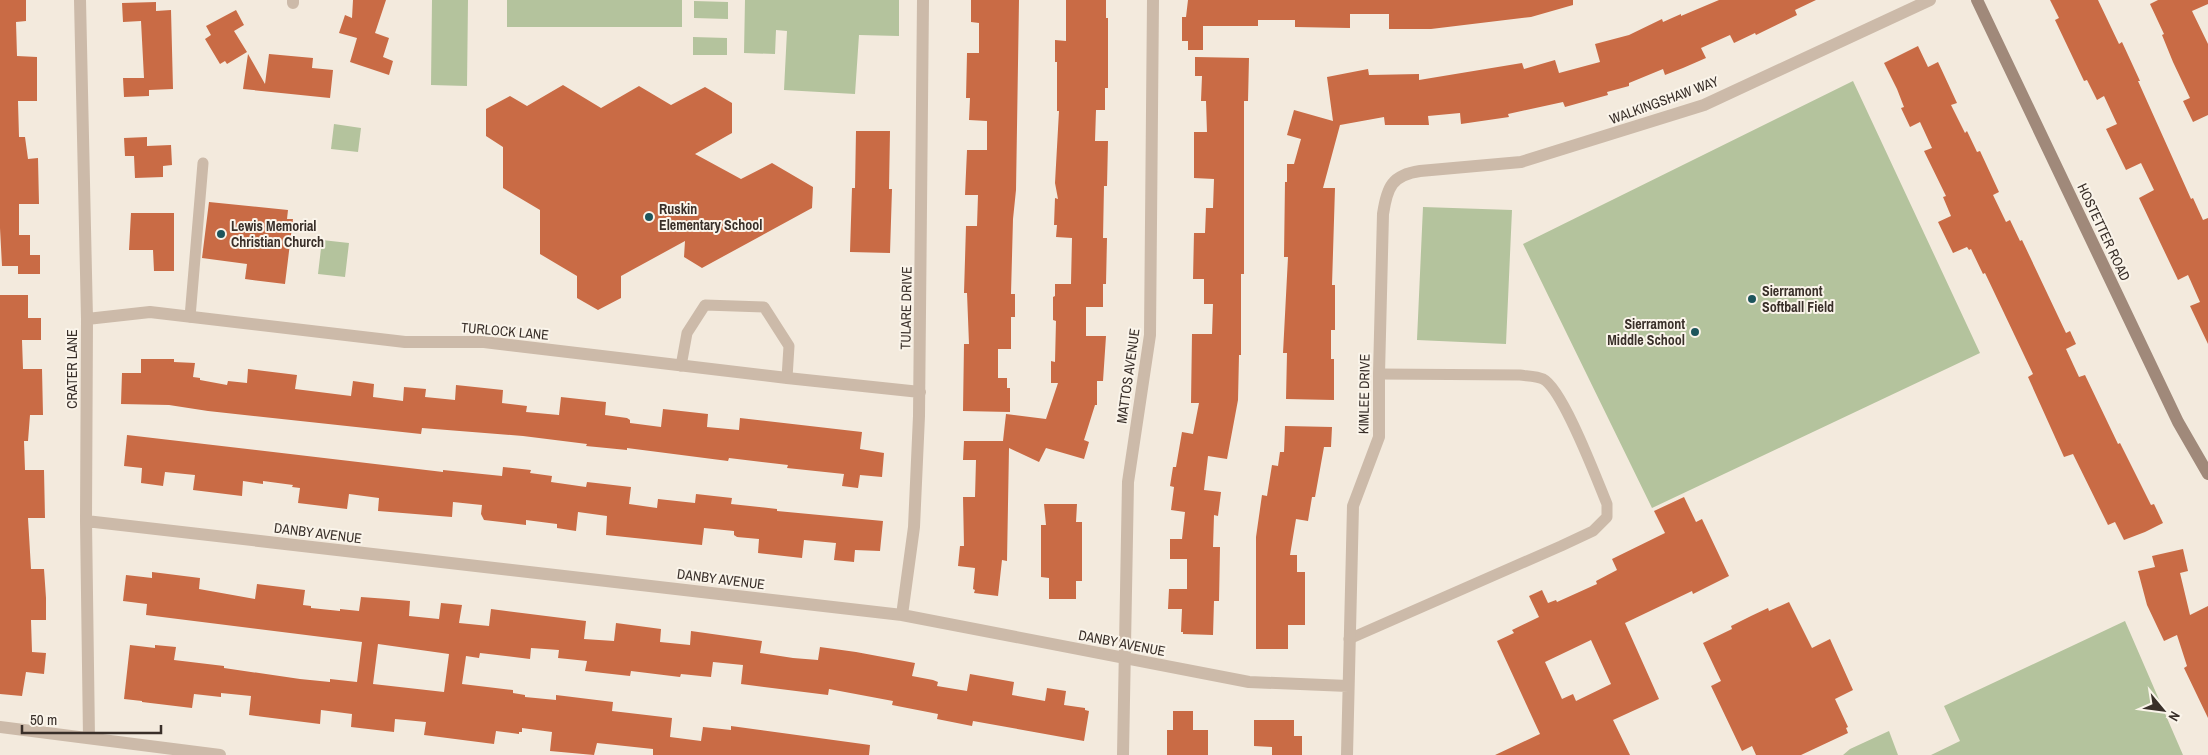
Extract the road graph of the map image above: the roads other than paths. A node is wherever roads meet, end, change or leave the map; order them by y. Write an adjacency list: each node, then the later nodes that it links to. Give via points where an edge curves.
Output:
1 (80, 0): 9 (street, CRATER LANE)
2 (923, 0): 13 (street, TULARE DRIVE)
3 (1153, 0): 18 (street, MATTOS AVENUE, via 1150,335 1128,482)
4 (1930, 0): 7 (street, WALKINGSHAW WAY, via 1704,105 1522,162 1406,173)
5 (1977, 0): 14 (main road, HOSTETTER ROAD, via 2178,422)
6 (202, 163): 8 (lane)
7 (1394, 181): 11 (street, KIMLEE DRIVE, via 1386,195 1383,214)
8 (190, 317): 9 (street, TURLOCK LANE, via 150,312); 10 (street, TURLOCK LANE, via 405,342 484,342)
9 (87, 319): 15 (street, CRATER LANE)
10 (681, 366): 12 (street, TURLOCK LANE); 12 (lane, via 687,333 705,305 764,307 789,346)
11 (1379, 374): 17 (street, KIMLEE DRIVE, via 1380,437 1353,506); 17 (lane, via 1483,374 1542,378 1551,385 1566,410 1607,504 1607,517 1593,531)
12 (787, 378): 13 (street, TURLOCK LANE)
13 (920, 392): 16 (street, TULARE DRIVE, via 914,527)
14 (2208, 474)
15 (86, 521): 16 (street, DANBY AVENUE); 21 (street, CRATER LANE)
16 (902, 615): 18 (street, DANBY AVENUE)
17 (1349, 639): 19 (street, KIMLEE DRIVE)
18 (1125, 659): 19 (street, DANBY AVENUE, via 1249,682); 23 (street, MATTOS AVENUE)
19 (1348, 686): 24 (street, KIMLEE DRIVE)
20 (0, 727): 21 (street)
21 (90, 738): 22 (street)
22 (220, 755)
23 (1123, 755)
24 (1347, 755)

